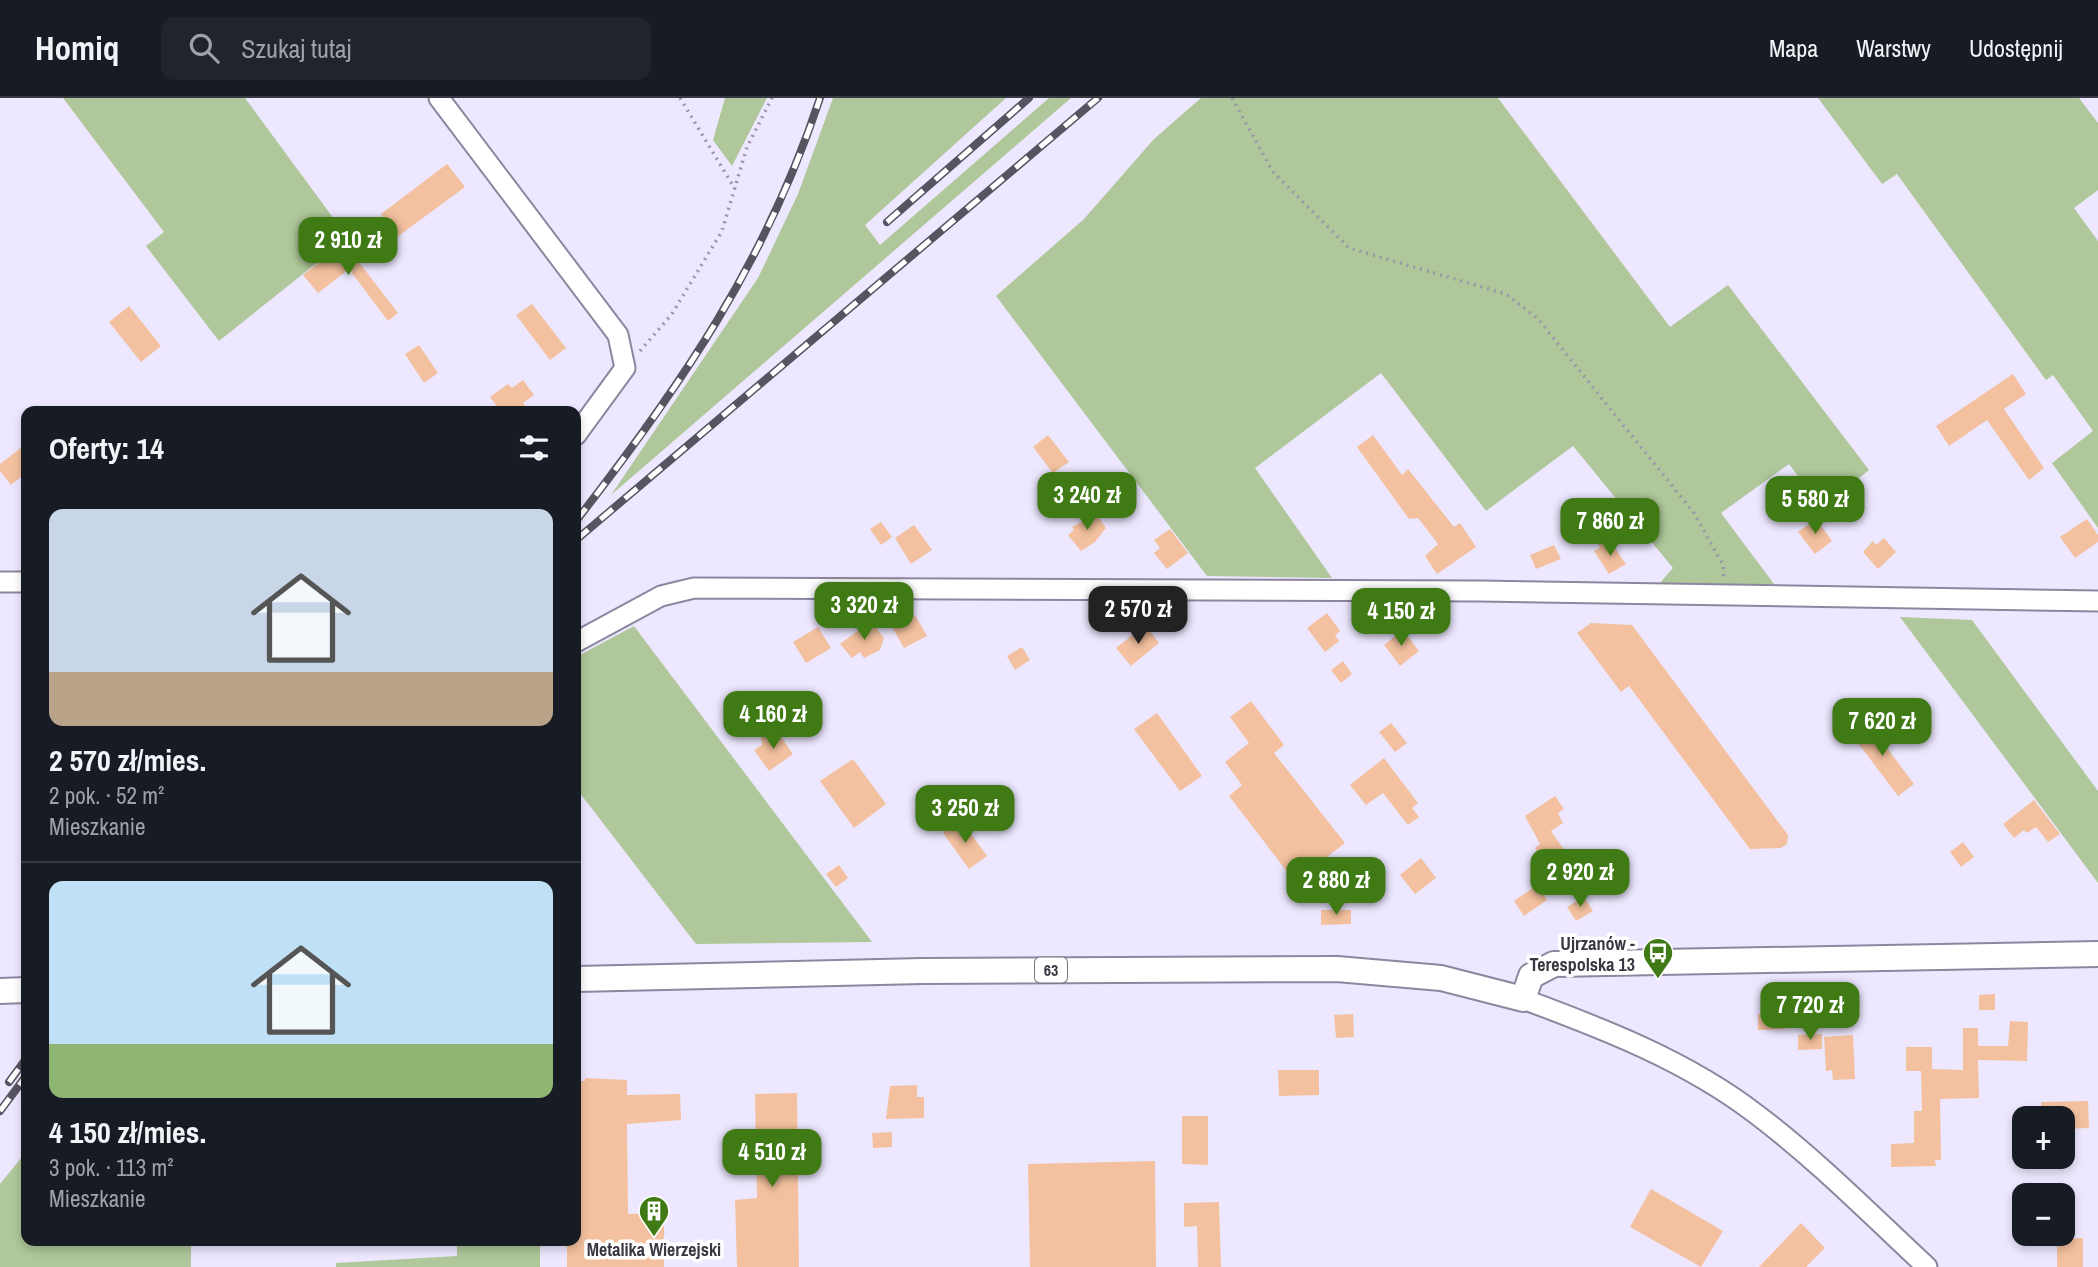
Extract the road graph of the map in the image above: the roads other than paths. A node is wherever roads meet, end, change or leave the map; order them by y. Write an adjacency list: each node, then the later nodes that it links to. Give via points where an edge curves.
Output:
1 (439, 98): 2 (street, via 618,335 625,368)
2 (581, 428)
3 (0, 582): 4 (street)
4 (21, 582)
5 (2098, 601): 6 (street, via 694,588 661,596)
6 (581, 639)
7 (2098, 954): 11 (main road, via 1554,964 1531,976)
8 (581, 979): 11 (main road, 63, via 1337,969 1441,978)
9 (21, 990): 10 (main road)
10 (0, 991)
11 (1522, 999): 12 (street, via 1620,1037 1725,1093 1809,1156)
12 (1927, 1267)

